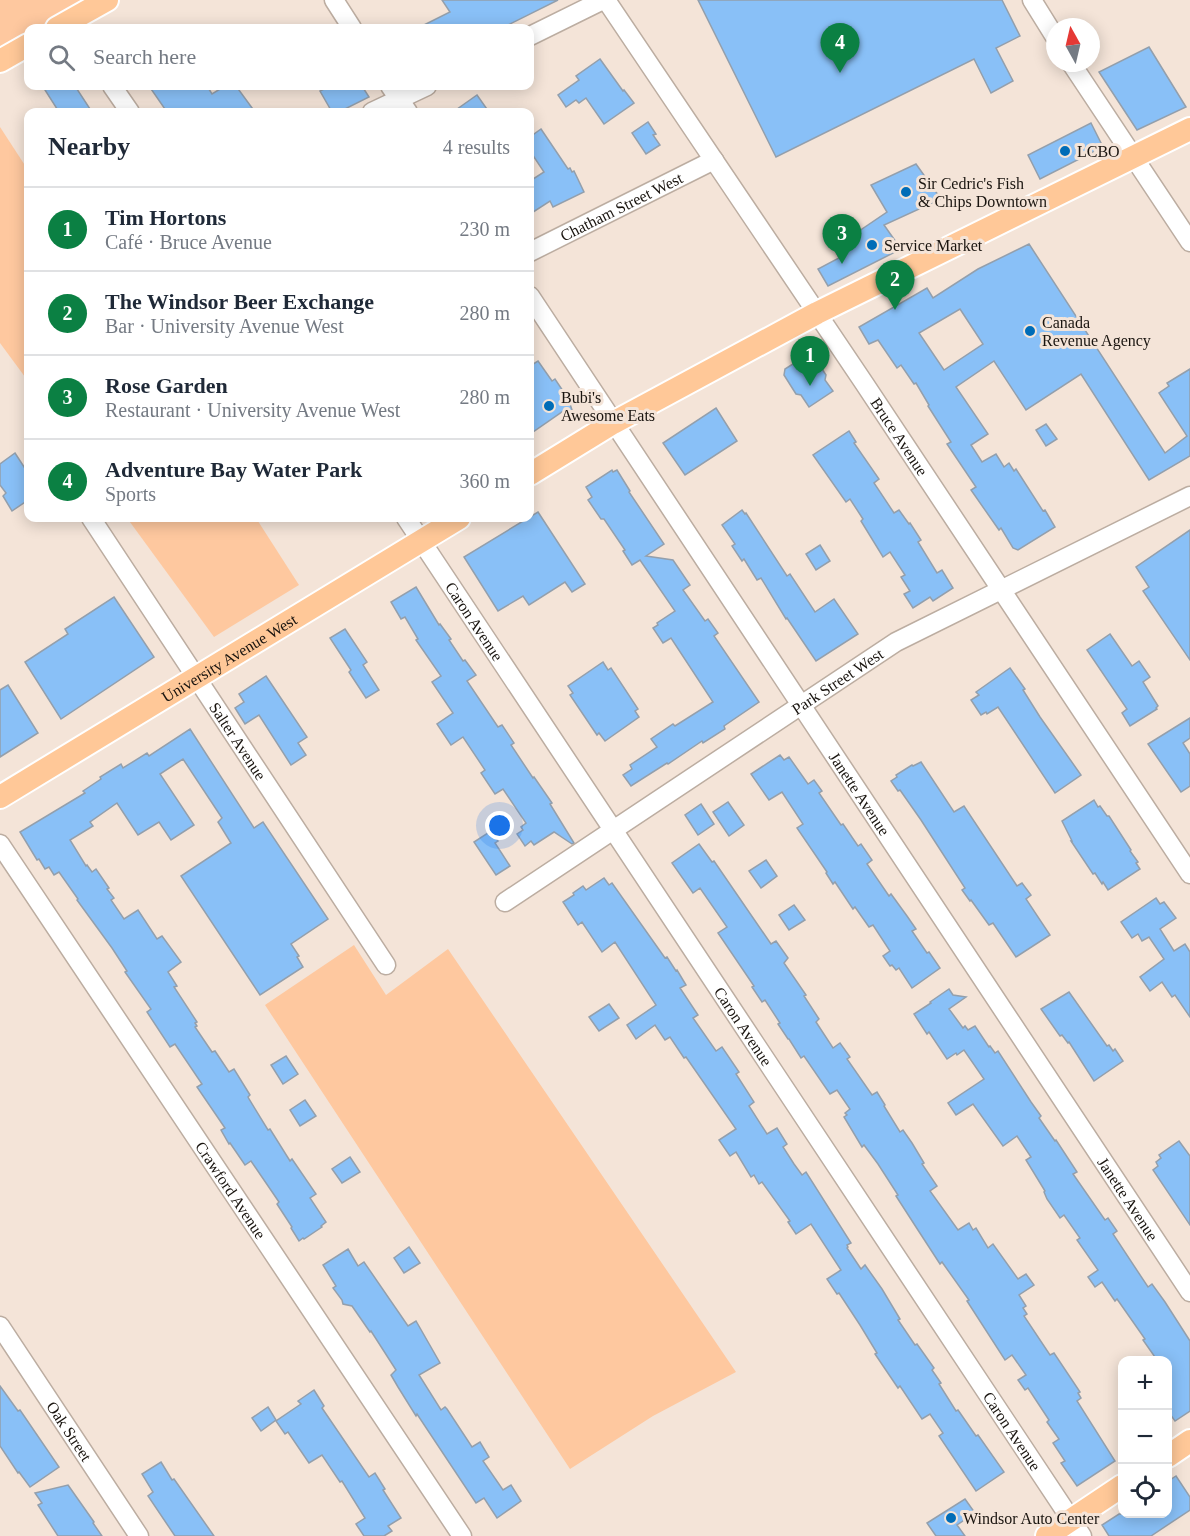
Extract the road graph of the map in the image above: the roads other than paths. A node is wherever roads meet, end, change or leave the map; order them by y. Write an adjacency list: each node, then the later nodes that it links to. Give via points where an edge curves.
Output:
1 (107, 0): 6 (main road)
2 (334, 0): 7 (street)
3 (605, 0): 8 (street); 19 (street, Bruce Avenue)
4 (1032, 0): 5 (street)
5 (1046, 23)
6 (69, 24)
7 (349, 24)
8 (534, 34)
9 (24, 47): 10 (main road)
10 (0, 61)
11 (1077, 72): 18 (street)
12 (115, 90): 15 (street)
13 (418, 90): 14 (street)
14 (399, 99): 16 (street)
15 (127, 108)
16 (380, 108)
17 (1190, 129): 18 (main road)
18 (1134, 157): 20 (street); 23 (main road)
19 (714, 160): 21 (street, Chatham Street West); 23 (street, Bruce Avenue)
20 (1190, 242)
21 (534, 250)
22 (534, 303): 24 (street, Janette Avenue)
23 (817, 313): 24 (main road); 31 (street, Bruce Avenue)
24 (613, 423): 25 (main road); 33 (street, Janette Avenue)
25 (534, 472)
26 (1190, 496): 31 (street, Park Street West)
27 (94, 522): 32 (street, Salter Avenue)
28 (409, 522): 30 (street, Caron Avenue)
29 (452, 522): 30 (main road, University Avenue West)
30 (422, 540): 32 (main road, University Avenue West); 35 (street, Caron Avenue)
31 (1001, 590): 33 (street, Park Street West, via 896,642); 37 (street, Bruce Avenue)
32 (197, 678): 34 (main road, University Avenue West); 39 (street, Salter Avenue)
33 (801, 705): 35 (street, Park Street West); 40 (street, Janette Avenue)
34 (0, 797)
35 (614, 830): 38 (street, Park Street West); 45 (street, Caron Avenue)
36 (0, 844): 47 (street, Crawford Avenue)
37 (1190, 874)
38 (505, 902)
39 (386, 965)
40 (1190, 1292)
41 (0, 1326): 46 (street, Oak Street)
42 (1190, 1441): 43 (main road)
43 (1172, 1453)
44 (1118, 1490): 45 (main road)
45 (1076, 1528): 48 (main road)
46 (139, 1536)
47 (462, 1536)
48 (1047, 1536)

